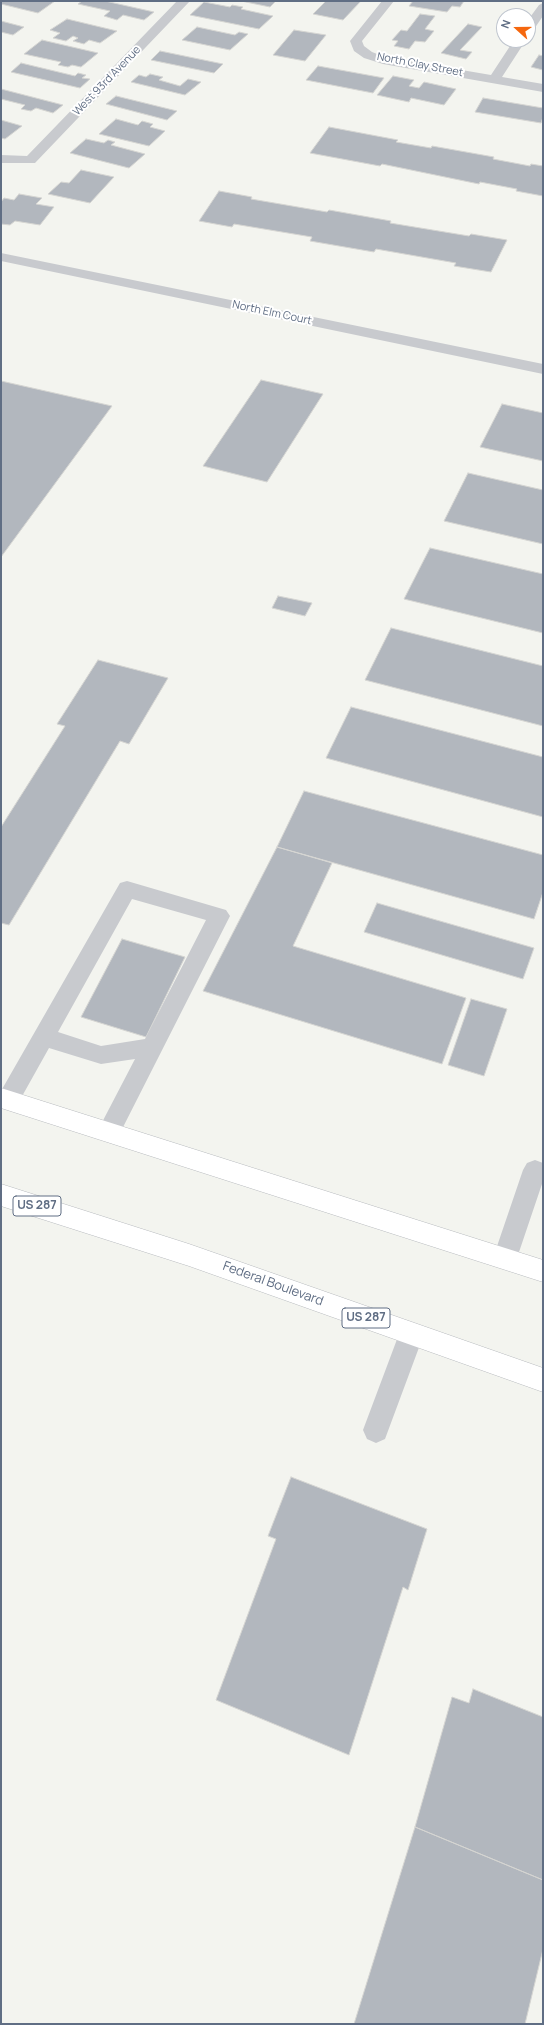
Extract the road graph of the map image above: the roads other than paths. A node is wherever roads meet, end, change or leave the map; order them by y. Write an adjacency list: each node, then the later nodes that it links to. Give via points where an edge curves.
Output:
1 (184, 1): 8 (street, West 93rd Avenue, via 30,160)
2 (388, 1): 6 (street, North Clay Street, via 356,41 358,48 383,60)
3 (543, 7): 4 (street)
4 (536, 17)
5 (515, 48): 6 (street)
6 (494, 79): 7 (street, North Clay Street)
7 (543, 88)
8 (1, 159)
9 (1, 257): 10 (street, North Elm Court)
10 (543, 369)
11 (44, 1036): 12 (street, via 101,1055); 12 (street, via 127,889 219,916); 13 (street)
12 (153, 1046): 14 (street)
13 (5, 1099): 14 (main road)
14 (110, 1132): 17 (main road)
15 (535, 1170): 17 (street)
16 (1, 1195): 19 (main road, Federal Boulevard / US 287, via 189,1255)
17 (505, 1258): 18 (main road)
18 (543, 1271)
19 (412, 1334): 20 (main road, Federal Boulevard / US 287); 21 (street)
20 (543, 1380)
21 (376, 1430)

